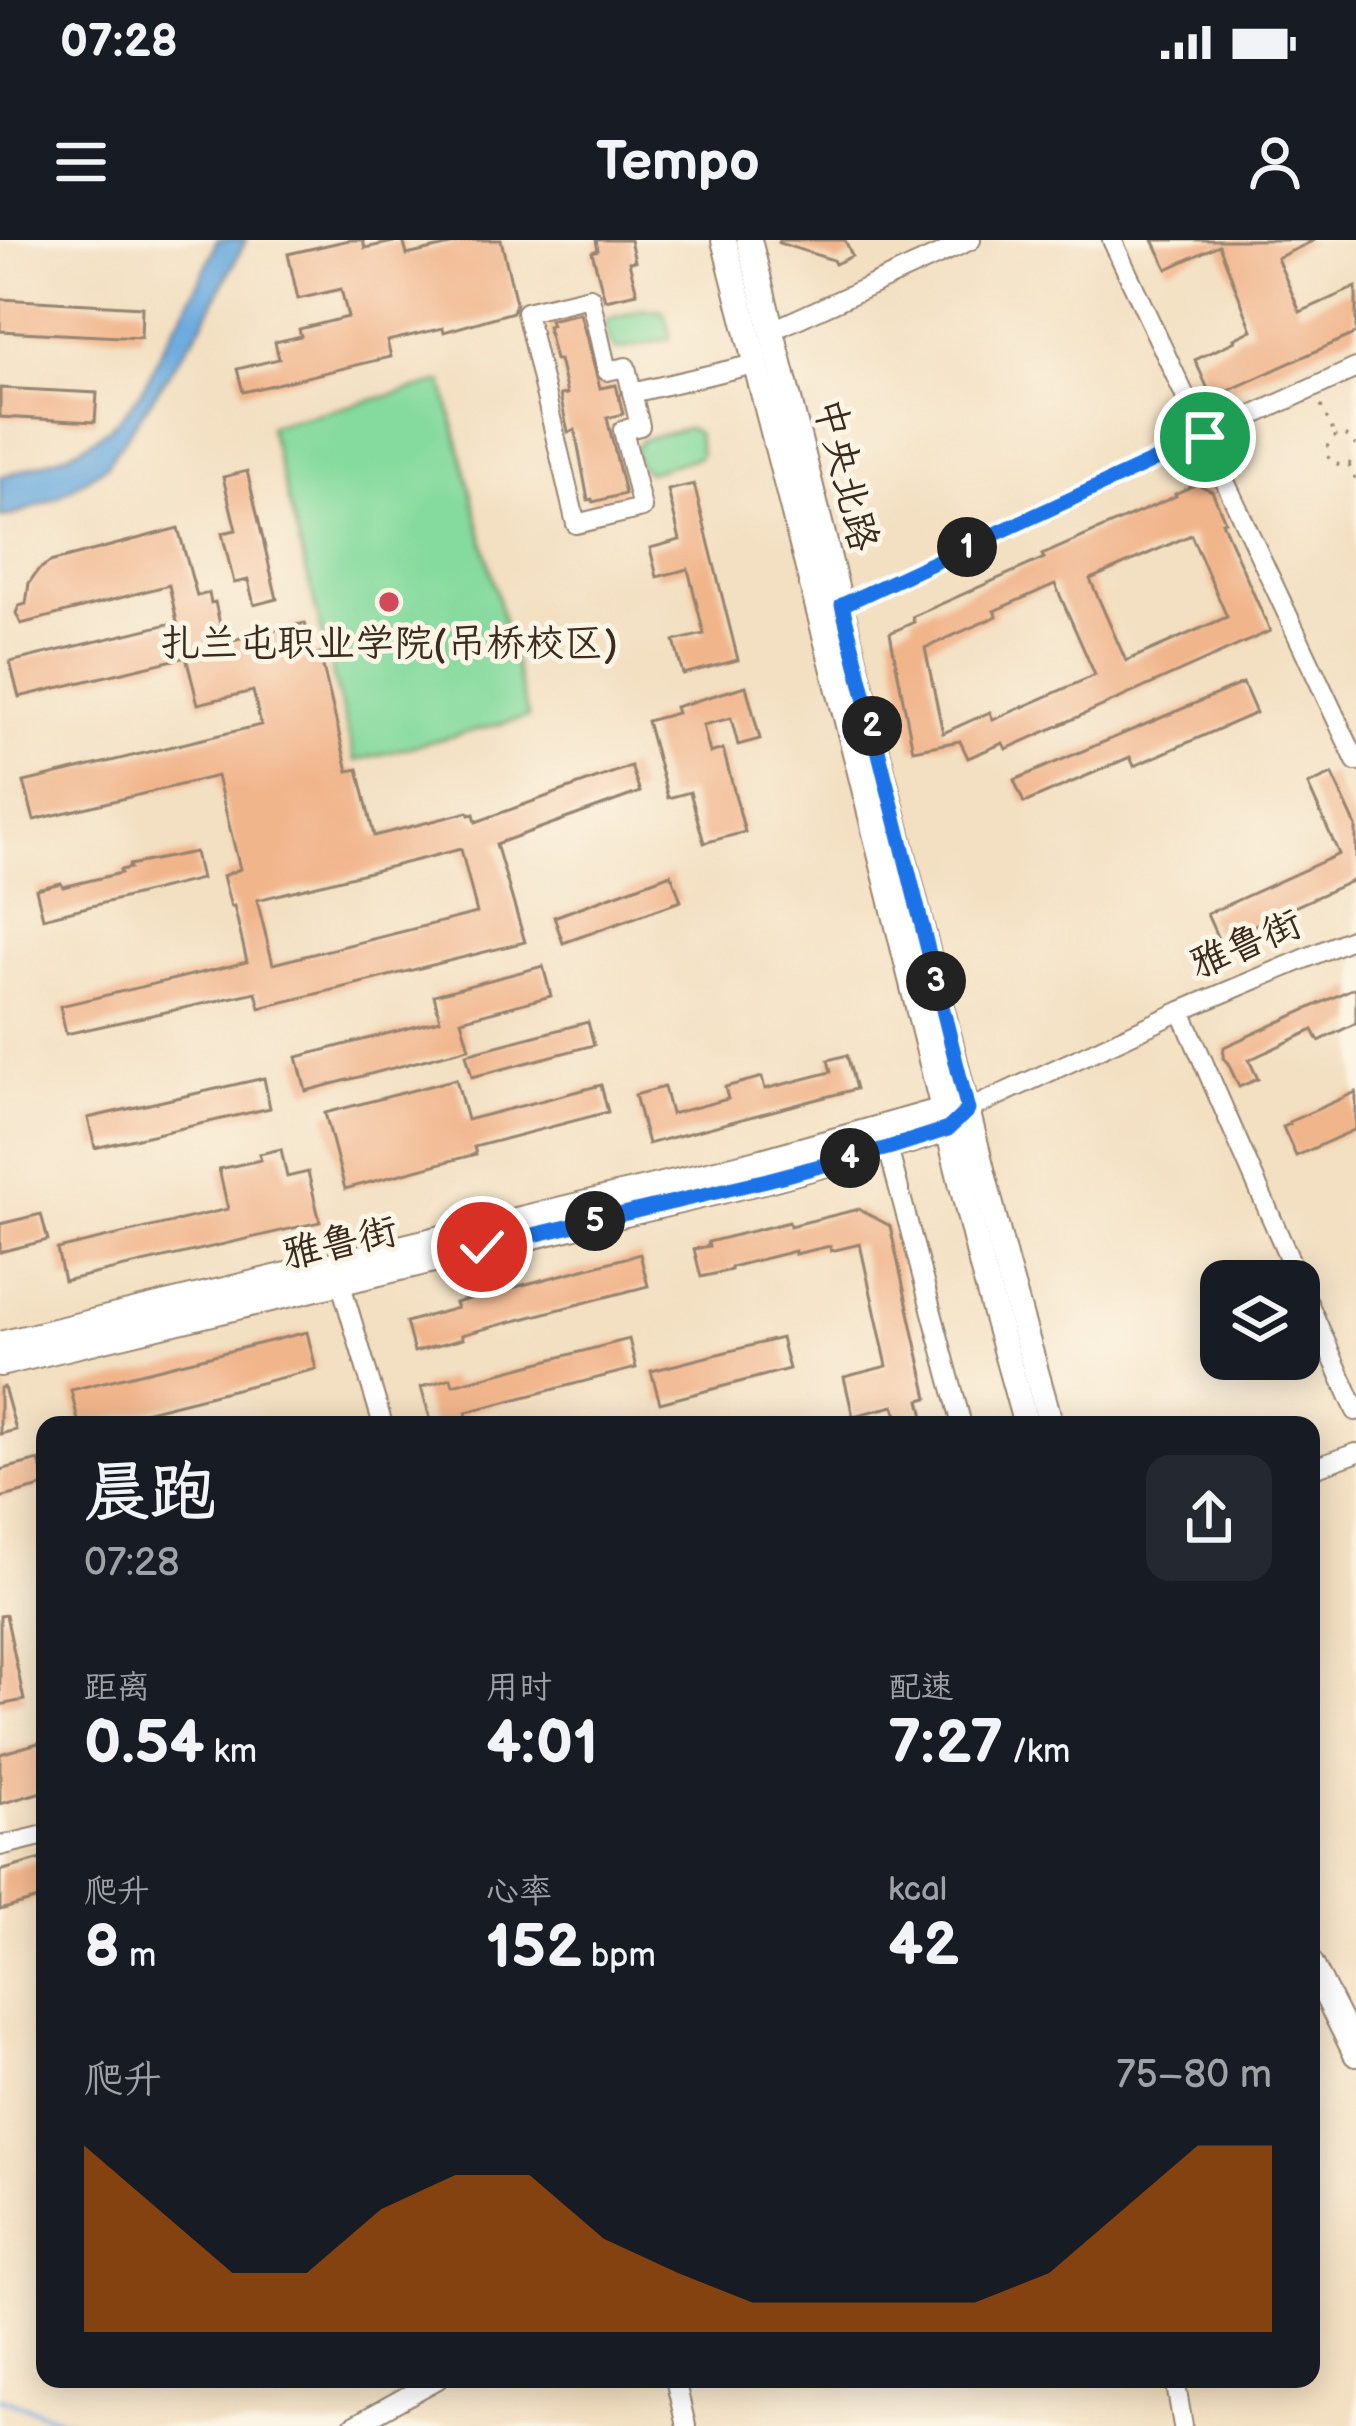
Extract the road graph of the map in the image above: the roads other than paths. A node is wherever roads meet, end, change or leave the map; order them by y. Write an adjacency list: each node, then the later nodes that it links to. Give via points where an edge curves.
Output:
1 (724, 240): 6 (main road, 中央北路)
2 (748, 240): 5 (main road, 中央北路)
3 (971, 240): 5 (street)
4 (1112, 240): 9 (street)
5 (771, 331): 10 (main road, 中央北路)
6 (755, 364): 8 (street); 14 (main road, 中央北路)
7 (1356, 368): 9 (street)
8 (632, 393): 8 (street, via 640,426 623,430 642,508 576,524 526,312 590,296 607,371 626,367)
9 (1205, 437): 10 (street); 11 (street)
10 (842, 605): 14 (main road, 中央北路)
11 (1356, 761)
12 (1356, 937): 13 (street, 雅鲁街)
13 (1181, 1011): 14 (street, 雅鲁街); 16 (street)
14 (953, 1116): 15 (main road, 雅鲁街); 19 (main road, 雅鲁街); 24 (main road, 中央北路, via 982,1267); 25 (main road, 中央北路)
15 (888, 1148): 17 (main road, 雅鲁街); 23 (street)
16 (1289, 1260)
17 (340, 1281): 20 (main road, 雅鲁街); 22 (street)
18 (1320, 1330): 21 (street)
19 (0, 1344)
20 (0, 1364)
21 (1356, 1411)
22 (380, 1416)
23 (960, 1416)
24 (1023, 1416)
25 (1048, 1416)
26 (1356, 1454): 27 (street)
27 (1320, 1466)
28 (36, 1837): 29 (street)
29 (0, 1846)
30 (1320, 1989): 31 (main road)
31 (1356, 2054)
32 (422, 2388): 35 (street)
33 (677, 2388): 36 (street)
34 (1177, 2388): 37 (street)
35 (353, 2426)
36 (686, 2426)
37 (1183, 2426)

